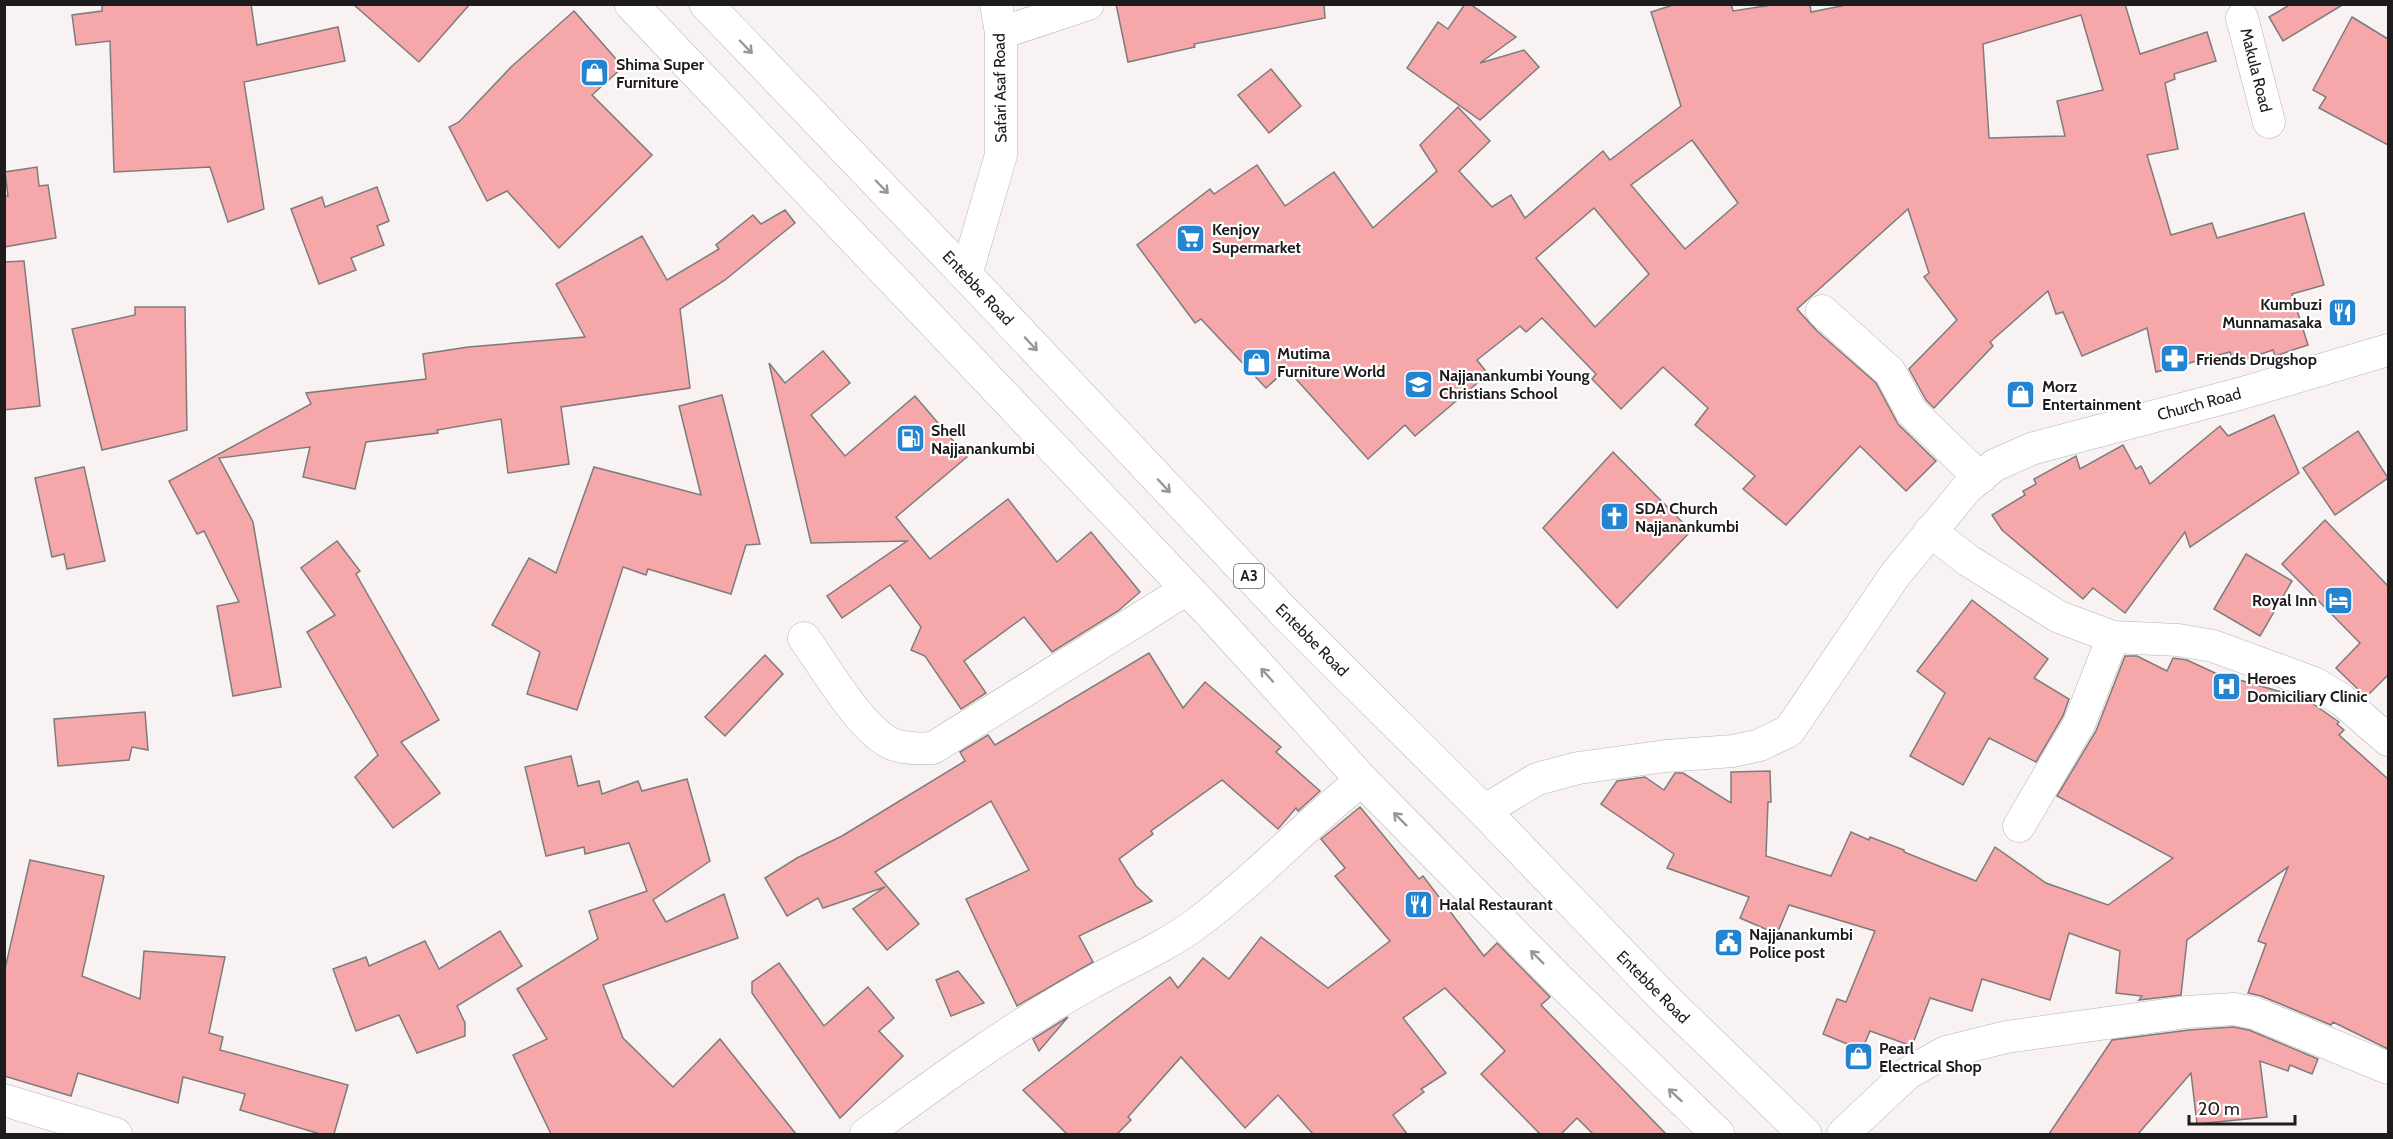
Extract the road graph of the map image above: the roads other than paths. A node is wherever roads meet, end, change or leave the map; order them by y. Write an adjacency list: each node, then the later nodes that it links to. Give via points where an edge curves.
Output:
1 (632, 4): 12 (main road)
2 (706, 4): 7 (main road, Entebbe Road / A3, one-way to 7)
3 (1088, 4): 5 (street)
4 (2248, 9): 6 (street, Makula Road)
5 (998, 19): 7 (street, Safari Asaf Road, via 1001,155)
6 (2269, 122)
7 (966, 275): 17 (main road, Entebbe Road / A3, one-way to 17, via 1285,613)
8 (1822, 311): 10 (street, via 1890,372 1911,411)
9 (2388, 350): 10 (street, Church Road, via 2034,448 1995,465)
10 (1980, 478): 11 (street, Church Road)
11 (1930, 531): 13 (street, via 1969,561 2060,617); 17 (street, Church Road, via 1895,575 1789,731 1760,745 1733,751 1578,768 1537,779)
12 (1187, 589): 14 (street, via 933,748 903,747 873,733); 16 (main road, one-way to 12)
13 (2113, 637): 15 (street, via 2213,646 2314,683 2342,700); 18 (street, via 2079,724)
14 (804, 638)
15 (2388, 740)
16 (1362, 780): 22 (street, via 1196,924 999,1040); 23 (main road, one-way to 16)
17 (1484, 811): 24 (main road, Entebbe Road / A3, via 1632,966)
18 (2019, 826)
19 (2388, 1068): 25 (street, via 2254,1013 2234,1009 2187,1012 2006,1038 1946,1052 1908,1072)
20 (4, 1100): 21 (street)
21 (116, 1134)
22 (866, 1134)
23 (1718, 1134)
24 (1805, 1134)
25 (1843, 1134)

